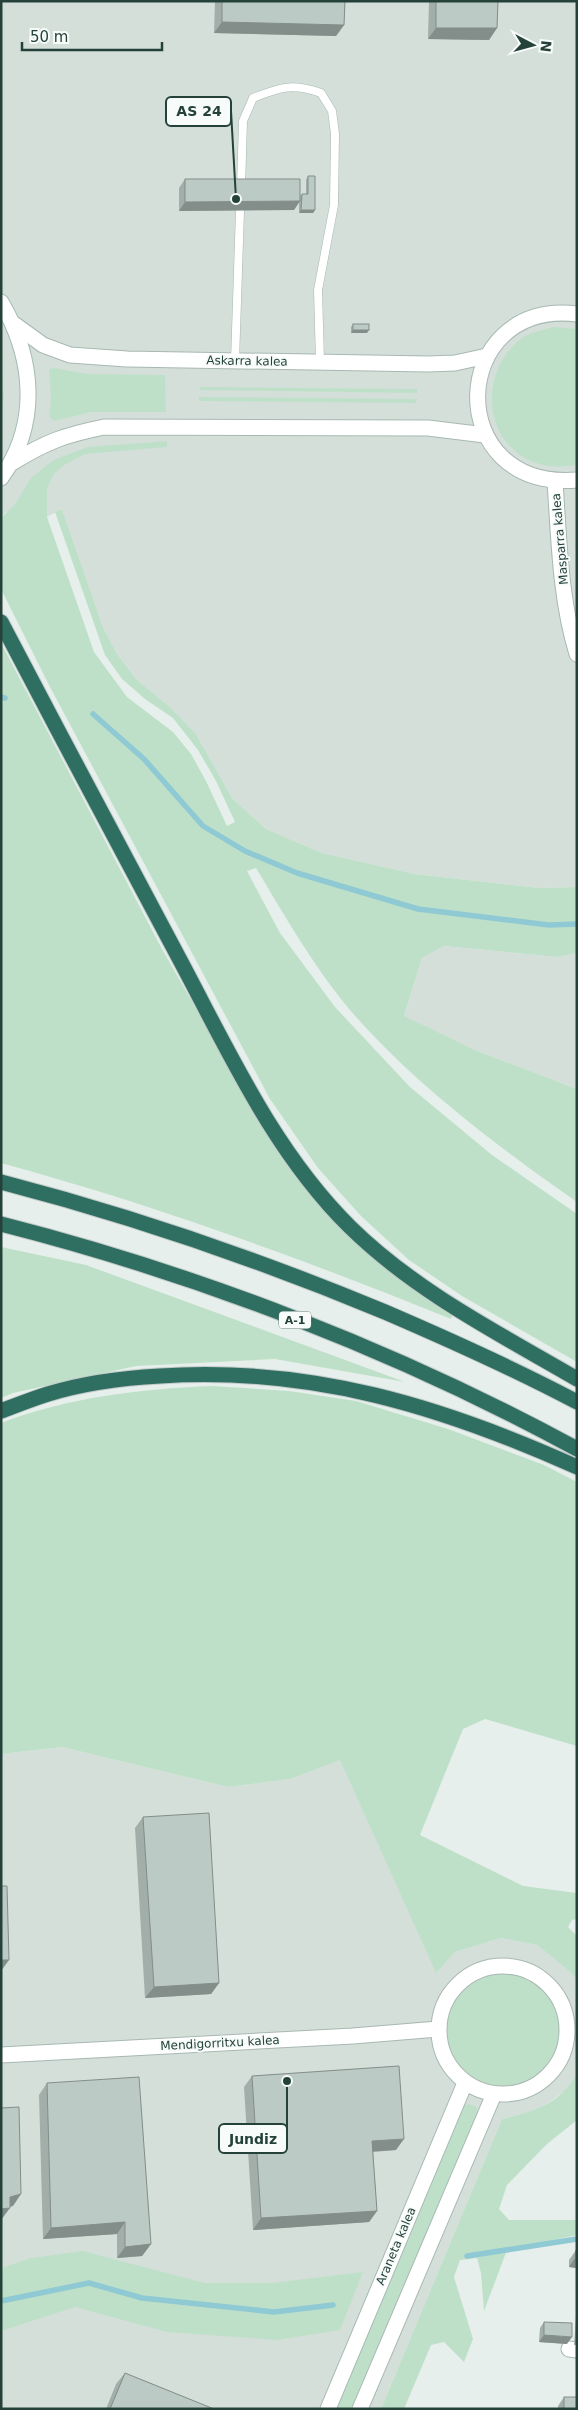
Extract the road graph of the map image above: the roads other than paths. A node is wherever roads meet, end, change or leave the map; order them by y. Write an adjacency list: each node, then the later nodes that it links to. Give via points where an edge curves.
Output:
1 (241, 188): 8 (lane, via 243,121 253,98 277,88 301,86 321,93 332,111 335,134 334,205 318,290)
2 (240, 210): 7 (lane)
3 (1, 302): 5 (street)
4 (576, 313): 6 (street, via 541,315 516,326)
5 (14, 324): 7 (street, Askarra kalea, via 43,345 70,355); 10 (street, via 26,358 29,394 24,430)
6 (487, 356): 8 (street, Askarra kalea, via 454,363 428,364); 9 (street, via 476,396)
7 (235, 360): 8 (street, Askarra kalea)
8 (320, 362)
9 (486, 435): 10 (street, via 428,428 104,427 67,434 40,445); 13 (street, via 514,468 534,478)
10 (12, 463): 11 (street)
11 (1, 478)
12 (577, 480): 13 (street)
13 (555, 482): 15 (street, Masparra kalea, via 560,565)
14 (1, 622): 18 (highway, via 252,1096 305,1178 350,1227 407,1277)
15 (577, 654)
16 (1, 1182): 19 (highway, via 204,1242 329,1289 446,1338)
17 (1, 1224): 21 (highway, A-1, via 54,1237 193,1282 312,1326 428,1374)
18 (577, 1379)
19 (577, 1402)
20 (1, 1411): 22 (highway, via 48,1394 122,1378 190,1374 268,1376 339,1386 409,1402 508,1436)
21 (577, 1449)
22 (577, 1466)
23 (438, 2029): 24 (street, Mendigorritxu kalea); 25 (street, via 445,2059); 26 (street, via 442,2008 452,1990 468,1976 486,1968 507,1966 527,1970 544,1981 558,1997 566,2016 567,2037 562,2056 534,2087 515,2094)
24 (1, 2055)
25 (465, 2082): 26 (street); 27 (street, Araneta kalea)
26 (494, 2094): 28 (street)
27 (328, 2409)
28 (360, 2409)

